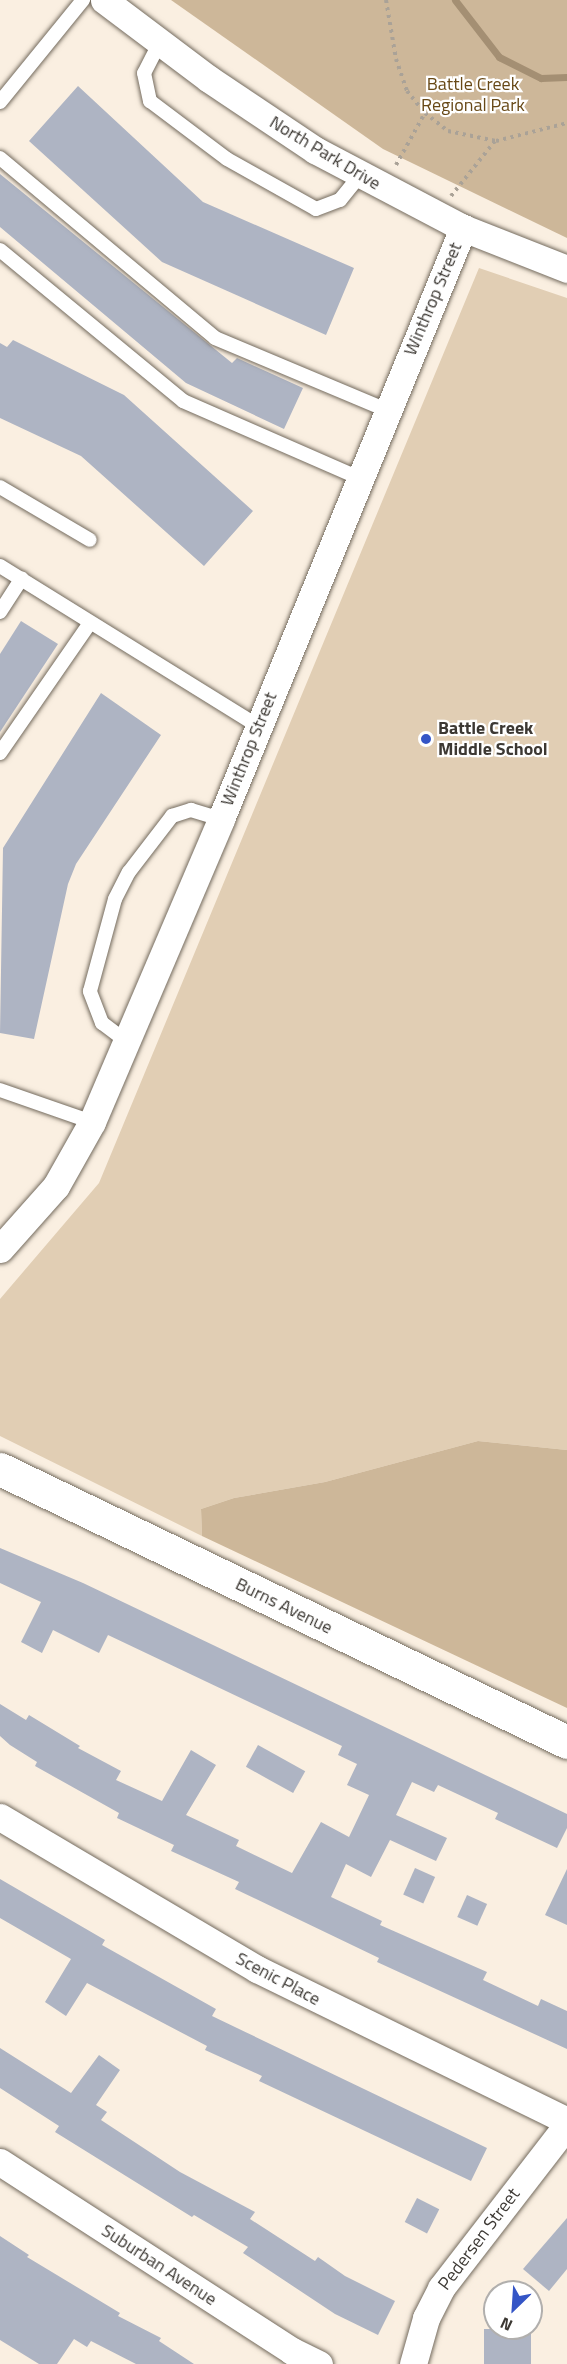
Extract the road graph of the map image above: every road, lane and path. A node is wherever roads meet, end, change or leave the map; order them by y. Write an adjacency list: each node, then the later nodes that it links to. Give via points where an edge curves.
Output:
1 (83, 0): 5 (lane)
2 (104, 0): 4 (street, North Park Drive)
3 (386, 0): 6 (path, via 396,59 407,91)
4 (160, 42): 10 (street, North Park Drive, via 262,116); 10 (lane, via 144,73 150,101 227,159 316,209 340,200)
5 (0, 102)
6 (424, 113): 8 (path, via 448,131); 11 (path)
7 (567, 123): 8 (path)
8 (496, 141): 12 (path)
9 (0, 158): 16 (lane, via 214,338)
10 (360, 175): 11 (street, North Park Drive)
11 (385, 189): 13 (street, North Park Drive)
12 (450, 198)
13 (463, 228): 15 (street, North Park Drive); 16 (street, Winthrop Street)
14 (0, 250): 17 (lane, via 183,401)
15 (567, 269)
16 (386, 410): 17 (street, Winthrop Street)
17 (359, 478): 24 (street, Winthrop Street)
18 (0, 487): 19 (lane)
19 (90, 540)
20 (0, 566): 21 (lane)
21 (22, 578): 22 (lane); 23 (lane)
22 (0, 612)
23 (90, 623): 24 (lane); 25 (lane)
24 (258, 726): 26 (street, Winthrop Street)
25 (0, 753)
26 (221, 819): 27 (street, Winthrop Street); 27 (lane, via 191,810 172,816 129,872 116,899 90,991 102,1023)
27 (126, 1041): 29 (street, Winthrop Street)
28 (0, 1090): 29 (lane)
29 (92, 1122): 30 (street, Winthrop Street, via 56,1186)
30 (0, 1249)
31 (0, 1469): 32 (street, Burns Avenue)
32 (567, 1742)
33 (0, 1817): 34 (street, Scenic Place, via 257,1969)
34 (567, 2123): 37 (street, Pedersen Street, via 441,2288 426,2318)
35 (0, 2162): 36 (street, Suburban Avenue, via 292,2351)
36 (319, 2364)
37 (413, 2364)

